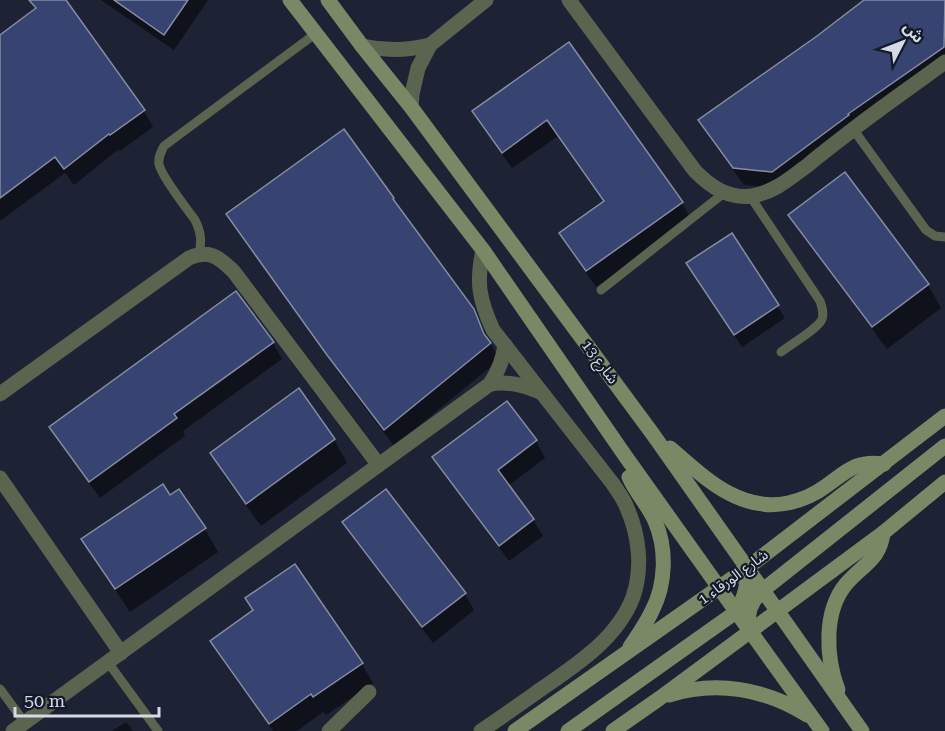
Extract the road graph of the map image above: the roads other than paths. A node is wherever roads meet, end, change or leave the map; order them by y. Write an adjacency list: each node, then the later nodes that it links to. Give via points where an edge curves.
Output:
1 (290, 0): 5 (main road, شارع 13)
2 (328, 0): 7 (main road, شارع 13)
3 (486, 0): 6 (street)
4 (569, 0): 11 (street, via 695,171)
5 (315, 34): 14 (main road, شارع 13); 15 (lane, via 164,146 159,154 162,173 198,226)
6 (430, 45): 7 (street, via 396,50); 9 (street, via 418,68)
7 (362, 46): 9 (main road, شارع 13)
8 (945, 62): 10 (street)
9 (411, 107): 23 (main road, شارع 13)
10 (853, 129): 12 (street, via 783,184); 13 (lane, via 926,230)
11 (724, 193): 12 (street); 16 (lane)
12 (750, 196): 18 (lane, via 823,309 819,325)
13 (945, 237)
14 (483, 250): 17 (street, via 479,291 493,330); 25 (main road, شارع 13)
15 (199, 254): 21 (street); 26 (street, via 213,255 234,272)
16 (602, 290)
17 (505, 345): 19 (street); 20 (street)
18 (781, 352)
19 (490, 384): 20 (street, via 511,383); 26 (street)
20 (542, 393): 48 (street, via 627,505 639,554 638,576 633,597 603,641)
21 (0, 394)
22 (945, 416): 27 (main road, شارع الورقاء 1)
23 (652, 433): 27 (main road, via 722,490 768,506 810,496 856,465); 31 (main road, شارع 13)
24 (945, 446): 33 (main road)
25 (626, 457): 32 (main road, شارع 13); 38 (main road, via 631,481 655,522 663,564 663,579 653,609)
26 (378, 464): 37 (street)
27 (884, 464): 31 (main road, شارع الورقاء 1)
28 (0, 478): 37 (street)
29 (945, 482): 30 (main road)
30 (883, 533): 34 (main road); 43 (main road, via 879,551 846,584 831,616 831,666)
31 (747, 568): 32 (main road, شارع الورقاء 1); 33 (main road, شارع 13); 35 (main road, via 746,591)
32 (719, 588): 35 (main road, شارع 13); 38 (main road, شارع الورقاء 1)
33 (763, 590): 34 (main road, شارع 13); 36 (main road, via 749,608)
34 (777, 611): 36 (main road); 43 (main road, شارع 13)
35 (736, 612): 36 (main road, شارع 13); 50 (main road)
36 (750, 632): 42 (main road); 44 (main road, شارع 13)
37 (121, 652): 39 (street)
38 (626, 655): 49 (main road, شارع الورقاء 1)
39 (107, 661): 45 (street); 46 (lane)
40 (0, 689): 45 (lane)
41 (369, 692): 47 (street)
42 (660, 698): 44 (main road, via 699,688 740,689 779,700); 51 (main road)
43 (845, 707): 52 (main road, شارع 13)
44 (818, 725)
45 (19, 727)
46 (158, 731)
47 (329, 731)
48 (481, 731)
49 (515, 731)
50 (568, 731)
51 (613, 731)
52 (862, 731)

